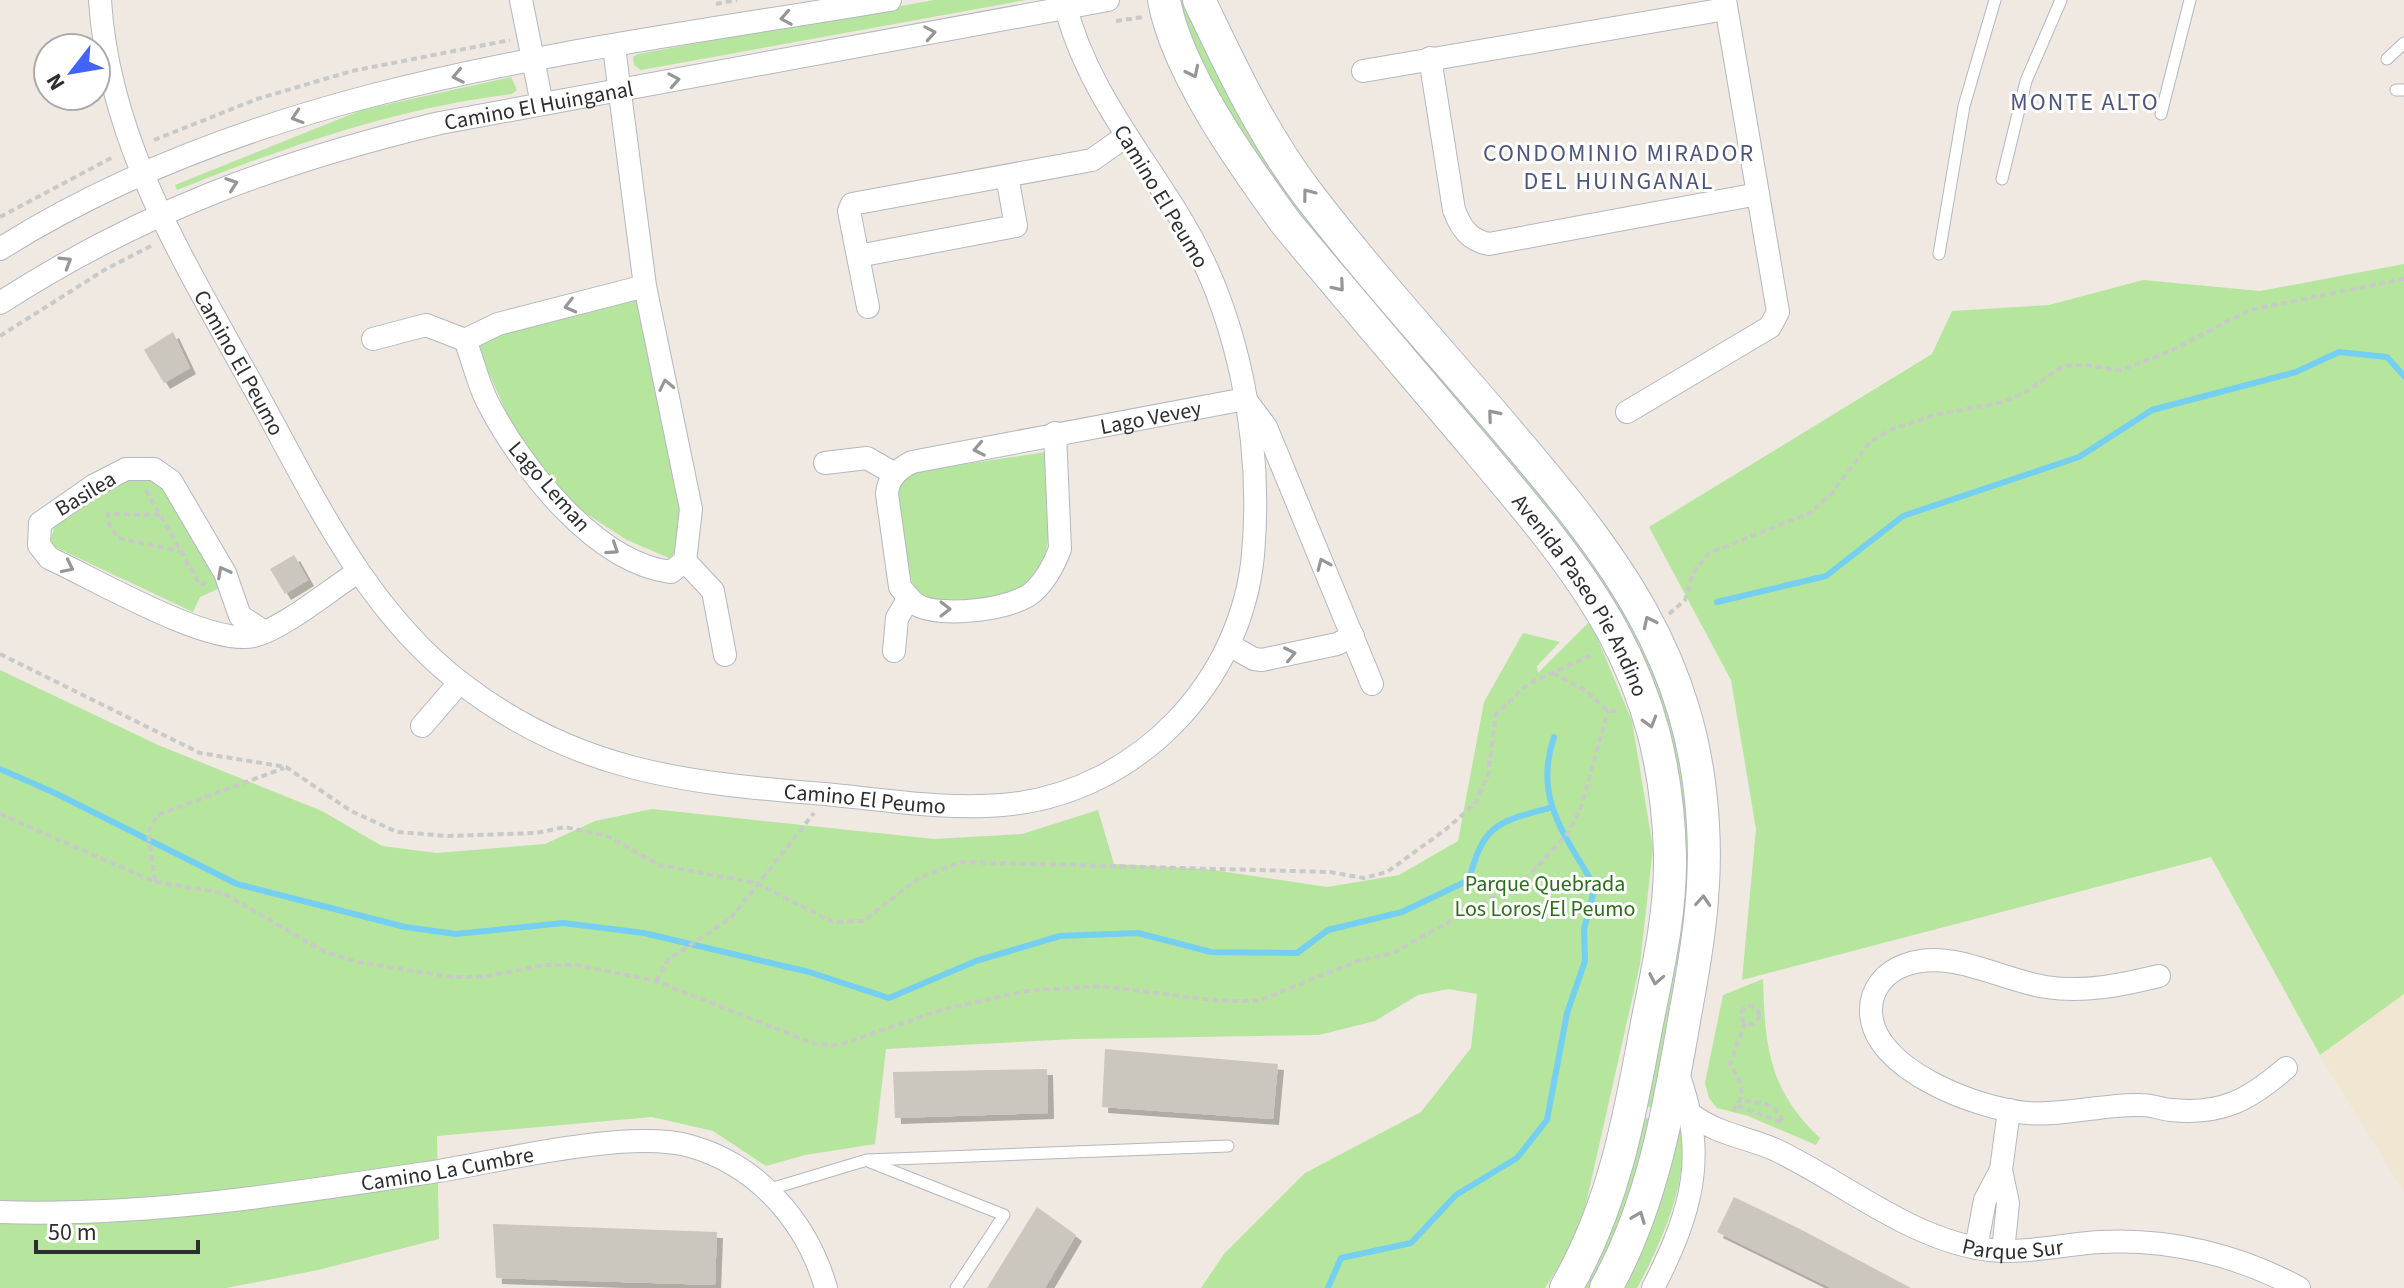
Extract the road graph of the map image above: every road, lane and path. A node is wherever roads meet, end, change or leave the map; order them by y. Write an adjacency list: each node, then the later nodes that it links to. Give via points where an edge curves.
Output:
1 (100, 0): 22 (street, Camino El Peumo, via 110,77)
2 (521, 0): 16 (street)
3 (890, 0): 13 (street, Camino El Huinganal, one-way to 13)
4 (1108, 0): 11 (street, Camino El Huinganal)
5 (1199, 0): 52 (street, Avenida Paseo Pie Andino, one-way to 5, via 1581,518 1310,196 1249,106)
6 (1995, 0): 31 (lane, via 1964,106)
7 (2061, 0): 25 (lane, via 2026,81)
8 (2190, 0): 20 (lane)
9 (1725, 5): 14 (street); 26 (street)
10 (1155, 8): 11 (path); 91 (street, Avenida Paseo Pie Andino, one-way to 91, via 1256,182 1571,562 1601,606 1644,699 1668,822 1665,927 1615,1180)
11 (1067, 12): 18 (street, Camino El Huinganal, one-way to 11); 21 (street, Camino El Peumo, via 1093,78)
12 (2404, 43): 15 (lane)
13 (614, 47): 16 (street, Camino El Huinganal); 18 (street)
14 (1430, 58): 17 (street); 26 (street, via 1454,210 1474,241 1489,244)
15 (2387, 59)
16 (534, 61): 19 (street); 23 (street, Camino El Huinganal, one-way to 23, via 371,93)
17 (1363, 71)
18 (621, 89): 19 (street, Camino El Huinganal); 34 (street)
19 (542, 104): 27 (street, Camino El Huinganal, one-way to 19, via 352,144)
20 (2161, 114)
21 (1126, 136): 24 (street, via 1092,160); 40 (street, Camino El Peumo, via 1206,266 1230,332)
22 (131, 149): 23 (street, Camino El Peumo); 28 (path)
23 (140, 173): 27 (street, Camino El Peumo); 30 (street, Camino El Huinganal)
24 (1007, 176): 32 (street, via 852,204); 32 (street, via 1016,226)
25 (2002, 179)
26 (1758, 194): 41 (street, via 1778,312 1770,327)
27 (160, 214): 29 (street, Camino El Peumo); 35 (street, Camino El Huinganal, one-way to 27, via 85,251)
28 (0, 217)
29 (171, 237): 37 (path, via 106,269); 49 (street, Camino El Peumo)
30 (0, 249)
31 (1939, 254)
32 (858, 256): 36 (street)
33 (2404, 279): 52 (path, via 2249,310 2121,370 2063,366 2003,402 1892,429 1870,442 1810,513 1709,553 1693,573 1685,600)
34 (645, 286): 39 (street, one-way to 39, via 498,324); 48 (street, one-way to 34, via 691,509)
35 (0, 303)
36 (868, 307)
37 (0, 336)
38 (373, 339): 39 (street, via 426,325)
39 (465, 340): 48 (street, Lago Leman, one-way to 48, via 486,400 515,452 570,513 597,539 649,570 671,572)
40 (1245, 399): 42 (street, Lago Vevey); 54 (street, Camino El Peumo, one-way to 40, via 1266,427); 55 (street, Camino El Peumo, via 1253,553)
41 (1627, 412)
42 (1055, 433): 45 (street, Lago Vevey, one-way to 45, via 912,462); 51 (street, one-way to 42, via 933,610 992,609 1031,594 1060,549)
43 (825, 463): 45 (street, via 867,458)
44 (160, 472): 46 (path, via 146,491); 50 (street, one-way to 44, via 171,481); 53 (street, Basilea, one-way to 53, via 126,469 51,513 38,530 43,552 196,628 238,637)
45 (895, 474): 51 (street, via 887,494 900,587)
46 (160, 515): 47 (path); 47 (path, via 108,514 107,521 118,538)
47 (180, 551): 50 (path, via 212,595)
48 (685, 561): 59 (street, via 713,591)
49 (358, 572): 53 (street, Basilea); 61 (street, Camino El Peumo, via 398,624)
50 (231, 587): 53 (street, via 240,616)
51 (909, 598): 57 (street, via 897,618)
52 (1652, 626): 75 (street, Avenida Paseo Pie Andino, one-way to 52, via 1700,938 1703,823 1689,731)
53 (265, 632)
54 (1353, 636): 55 (street, one-way to 54, via 1262,660); 62 (street, Camino El Peumo)
55 (1229, 645): 67 (street, Camino El Peumo, via 1203,689 1168,729 1125,765 1085,786 993,806)
56 (1601, 650): 60 (path)
57 (894, 651)
58 (0, 654): 66 (path, via 200,753)
59 (725, 655)
60 (1553, 673): 63 (path, via 1585,690); 70 (path, via 1528,684 1496,714 1488,775 1475,804 1387,872 1364,878 1330,872 961,862 919,878 863,921 833,922)
61 (460, 682): 65 (street); 67 (street, Camino El Peumo, via 531,729 627,768 687,781)
62 (1372, 684)
63 (1608, 711): 64 (path); 72 (path, via 1580,810 1568,833 1526,879 1393,953 1357,961 1258,1001 1102,986 1026,991 944,1009 868,1037 827,1045)
64 (1626, 712)
65 (422, 726)
66 (286, 767): 69 (path, via 157,815 148,833); 70 (path, via 351,811 397,832 448,836 565,827 607,836 659,865)
67 (828, 795): 70 (path)
68 (0, 814): 69 (path)
69 (155, 882): 72 (path, via 223,893 323,951 357,962 452,977 577,965)
70 (756, 883): 72 (path, via 731,918 668,960)
71 (2159, 976): 77 (street, via 2102,989 2066,989 1932,960 1904,965 1879,982 1870,1015 1889,1052 1940,1087)
72 (656, 981)
73 (1745, 1022): 73 (path, via 1757,1020 1755,1008 1742,1011); 76 (path, via 1730,1065 1740,1078)
74 (2286, 1068): 77 (street, via 2249,1098 2224,1107)
75 (1676, 1069): 78 (street); 92 (street, Avenida Paseo Pie Andino, one-way to 75, via 1645,1200)
76 (1739, 1103): 76 (path, via 1783,1123 1769,1105); 79 (path)
77 (2009, 1110): 83 (street)
78 (1692, 1115): 80 (street, Parque Sur); 84 (street)
79 (1729, 1116)
80 (1742, 1140): 84 (street, via 1712,1152); 87 (street, Parque Sur, via 1779,1152 1925,1231)
81 (1228, 1146): 82 (lane)
82 (867, 1160): 85 (lane); 90 (lane, via 1004,1215)
83 (2001, 1170): 87 (street, via 1985,1200); 88 (street, via 2008,1203)
84 (1694, 1175): 93 (street)
85 (767, 1190): 86 (street, Camino La Cumbre, via 713,1154 647,1141 250,1196 93,1212); 89 (street, Camino La Cumbre, via 802,1232)
86 (0, 1212)
87 (1976, 1248): 88 (street, Parque Sur)
88 (2003, 1251): 94 (street, Parque Sur, via 2155,1243 2233,1259)
89 (826, 1288)
90 (956, 1288)
91 (1566, 1288)
92 (1606, 1288)
93 (1653, 1288)
94 (2299, 1288)

